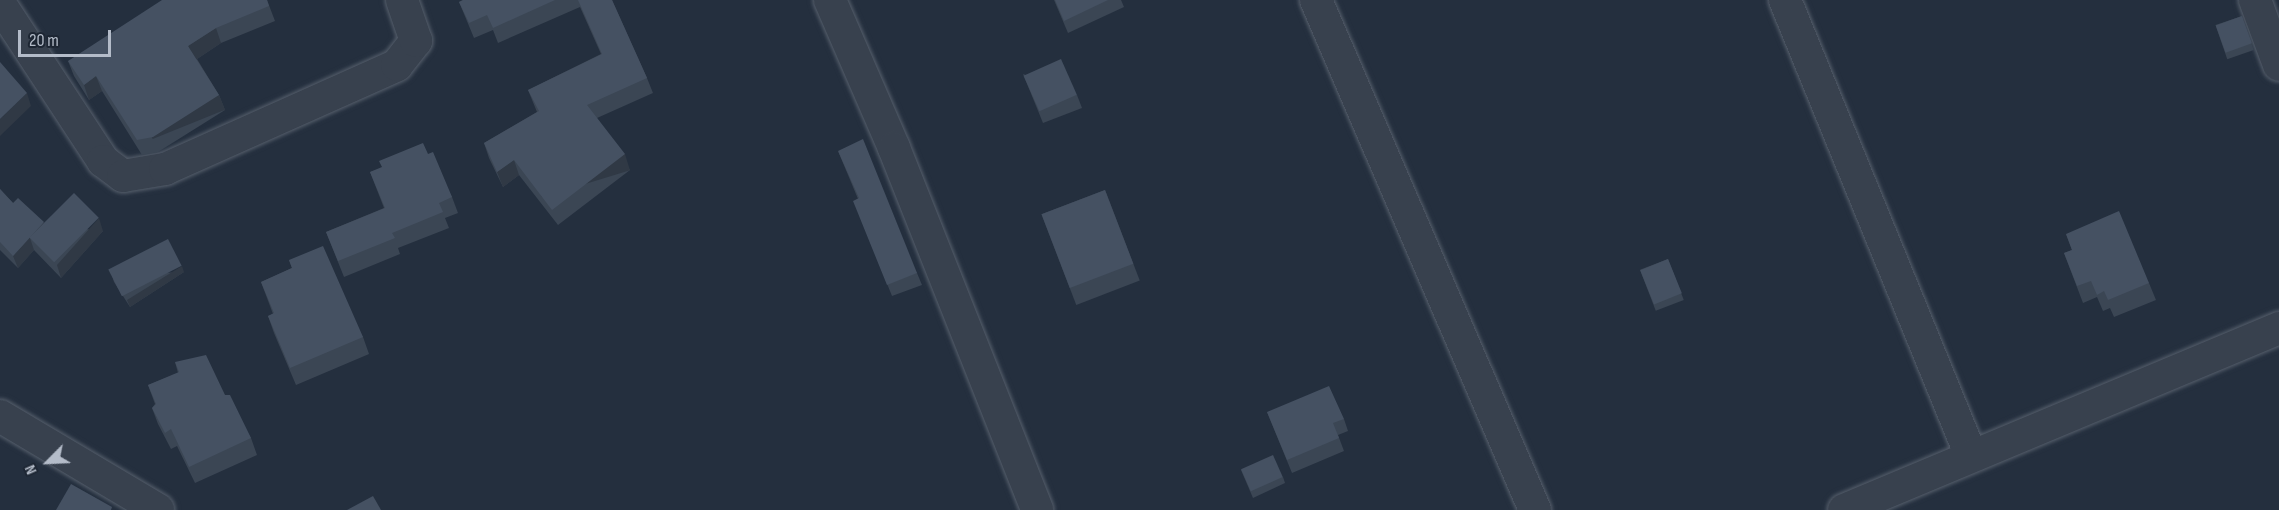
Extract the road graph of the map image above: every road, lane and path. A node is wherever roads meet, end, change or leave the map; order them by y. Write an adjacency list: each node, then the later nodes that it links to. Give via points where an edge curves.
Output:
1 (402, 0): 6 (street, via 416,41 397,65 165,169 123,176 103,161)
2 (830, 0): 12 (street, via 894,148)
3 (1316, 0): 13 (street)
4 (1785, 0): 10 (street)
5 (2254, 0): 7 (street)
6 (0, 4)
7 (2279, 64)
8 (2279, 328): 10 (street)
9 (0, 416): 11 (street)
10 (1971, 455): 14 (street)
11 (158, 510)
12 (1037, 510)
13 (1535, 510)
14 (1844, 510)

